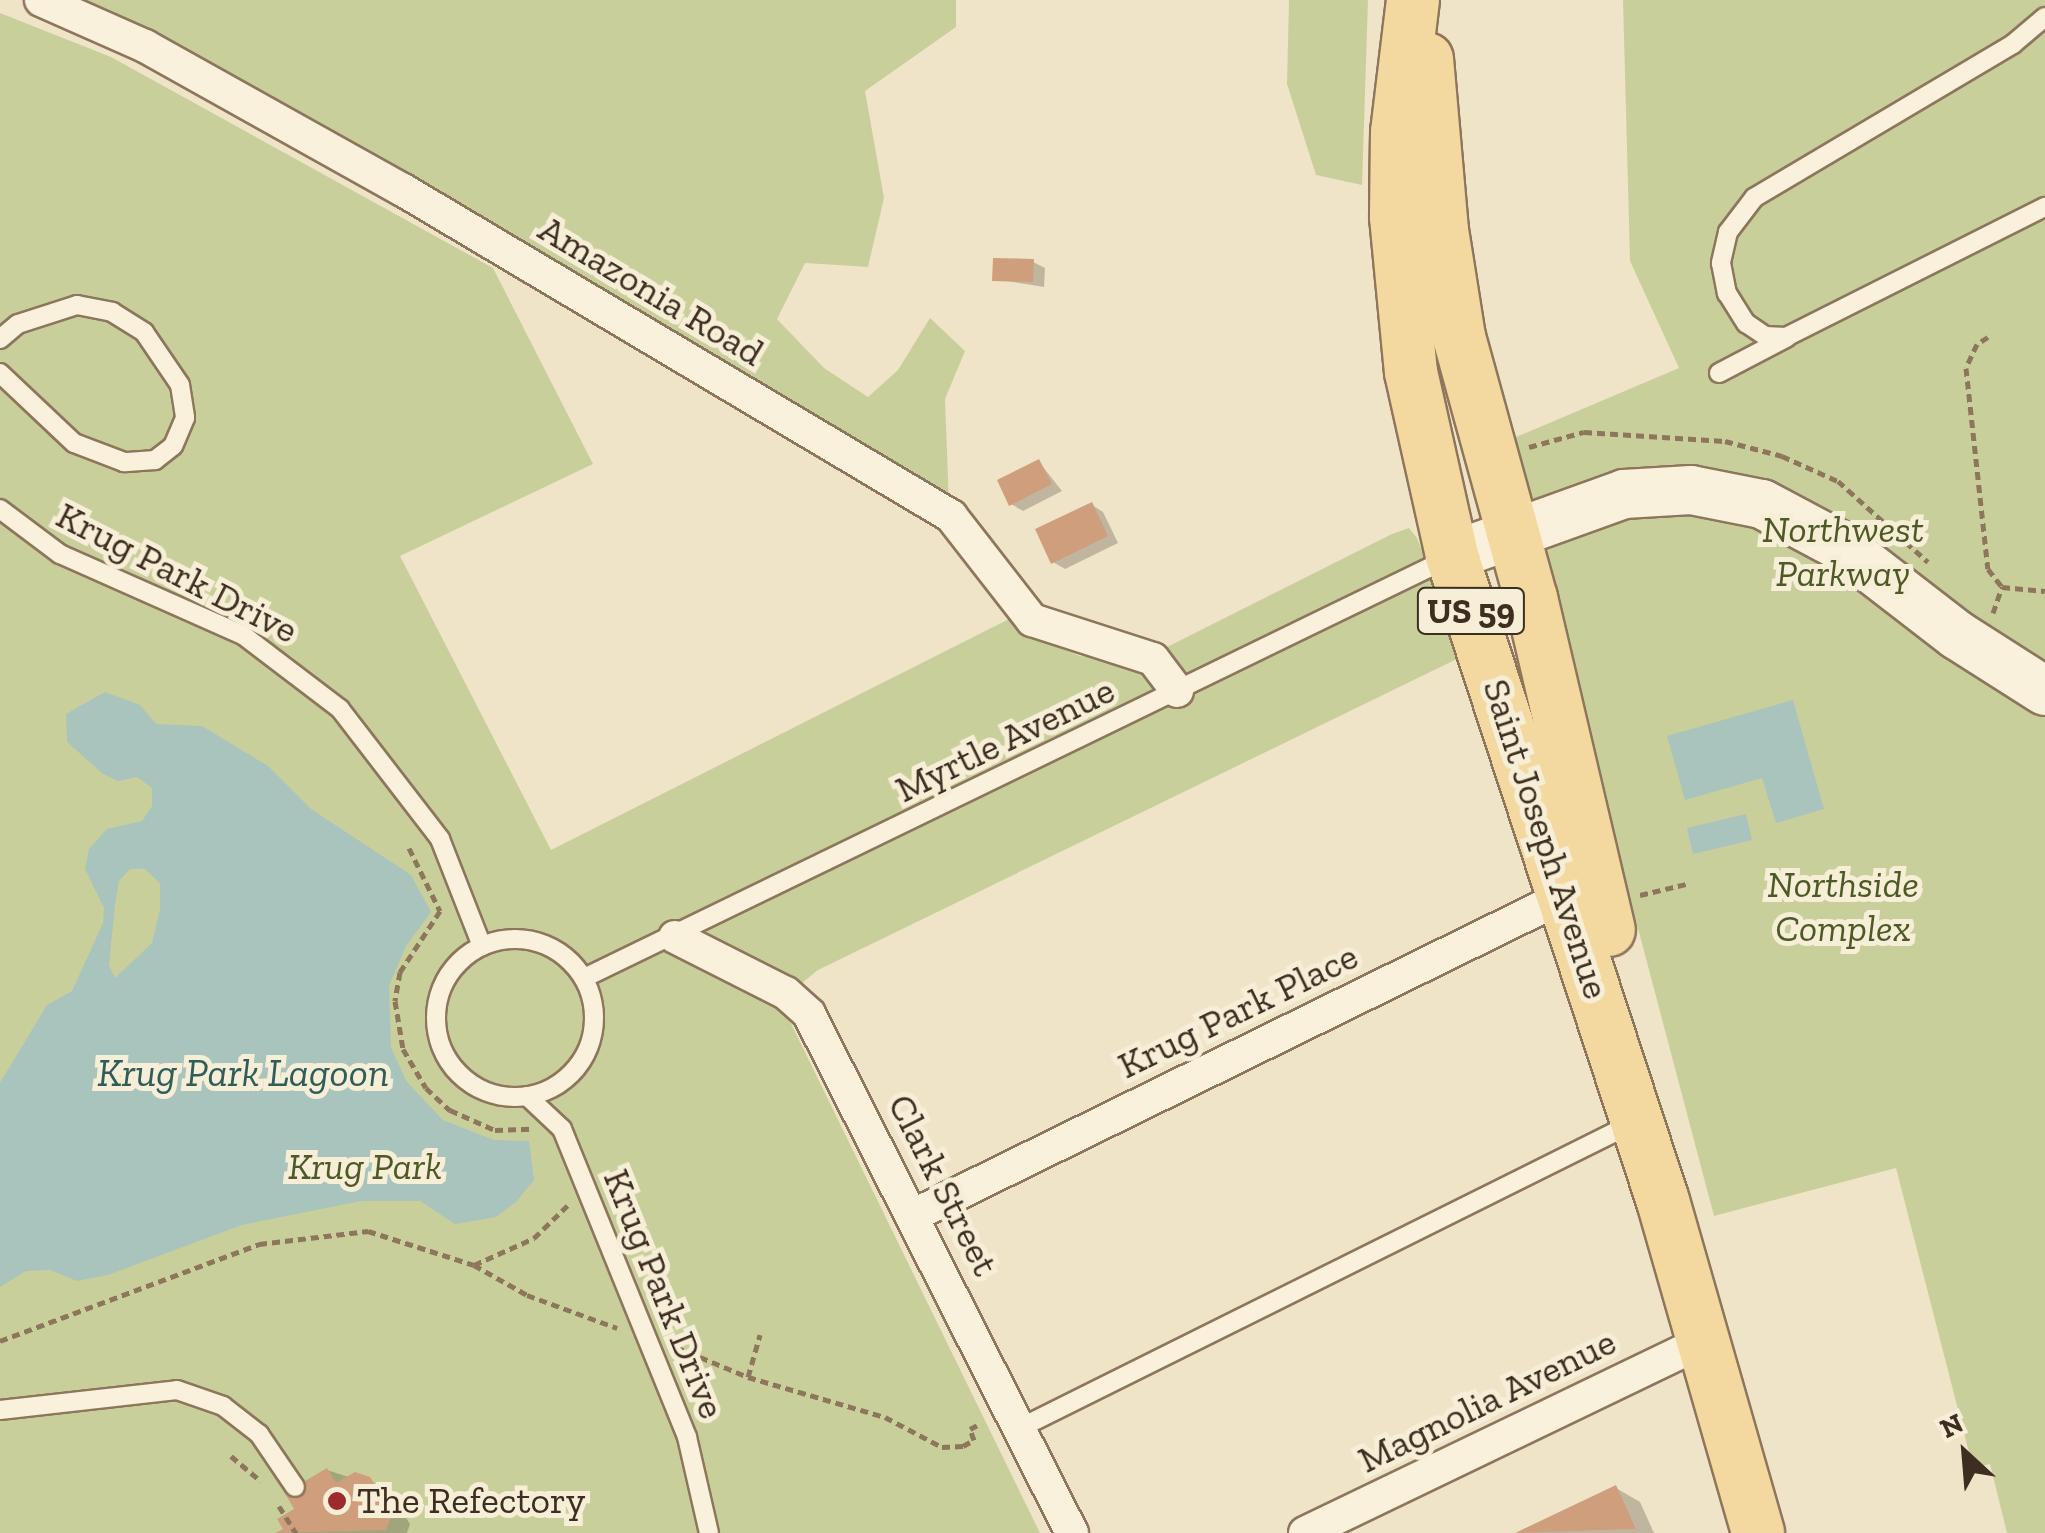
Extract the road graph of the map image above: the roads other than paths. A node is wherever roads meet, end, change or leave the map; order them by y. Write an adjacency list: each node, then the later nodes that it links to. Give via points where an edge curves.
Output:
1 (41, 0): 13 (street, Amazonia Road, via 145,46 403,190 950,516 1032,620 1153,660)
2 (1413, 0): 12 (main road, Saint Joseph Avenue / US 59, via 1397,132 1396,218 1410,372)
3 (1422, 0): 11 (main road, Saint Joseph Avenue / US 59, via 1458,337)
4 (2045, 17): 6 (lane, via 2013,44 1754,198 1728,232 1722,264 1727,293 1746,323 1766,336)
5 (2045, 207): 6 (lane)
6 (1786, 338): 9 (lane)
7 (0, 340): 8 (lane, via 18,324 77,305 112,312 144,332 180,384 186,418 173,446 154,460 124,462 74,443)
8 (0, 373)
9 (1720, 373)
10 (0, 509): 17 (lane, Krug Park Drive, via 60,554 243,635 340,709 440,839)
11 (1512, 533): 12 (street); 14 (street, via 1624,494 1691,490 1762,504 1843,547 1957,635); 15 (main road, Saint Joseph Avenue / US 59)
12 (1452, 556): 13 (lane, Myrtle Avenue); 15 (main road, Saint Joseph Avenue / US 59)
13 (1176, 691): 16 (lane, Myrtle Avenue)
14 (2045, 691)
15 (1602, 889): 20 (main road, Saint Joseph Avenue / US 59); 21 (main road, Saint Joseph Avenue / US 59); 22 (street, Krug Park Place)
16 (675, 937): 18 (lane, Myrtle Avenue); 22 (street, Clark Street, via 786,993 809,1014)
17 (482, 946): 18 (lane, via 510,939 540,942 566,956); 19 (lane, via 463,958 439,996 440,1041 449,1061 474,1084)
18 (584, 978): 19 (lane, via 594,1006 592,1037 579,1065 556,1085)
19 (528, 1096): 27 (lane, Krug Park Drive, via 562,1129 633,1299 688,1437)
20 (1638, 1121): 21 (main road, Saint Joseph Avenue / US 59); 25 (lane)
21 (1663, 1201): 23 (main road, Saint Joseph Avenue / US 59)
22 (914, 1215): 25 (street, Clark Street)
23 (1704, 1341): 29 (street, Magnolia Avenue); 30 (main road, Saint Joseph Avenue / US 59)
24 (0, 1410): 26 (lane, via 177,1390 224,1406 259,1434)
25 (1015, 1419): 28 (street, Clark Street)
26 (294, 1487)
27 (709, 1533)
28 (1072, 1533)
29 (1305, 1533)
30 (1758, 1533)

